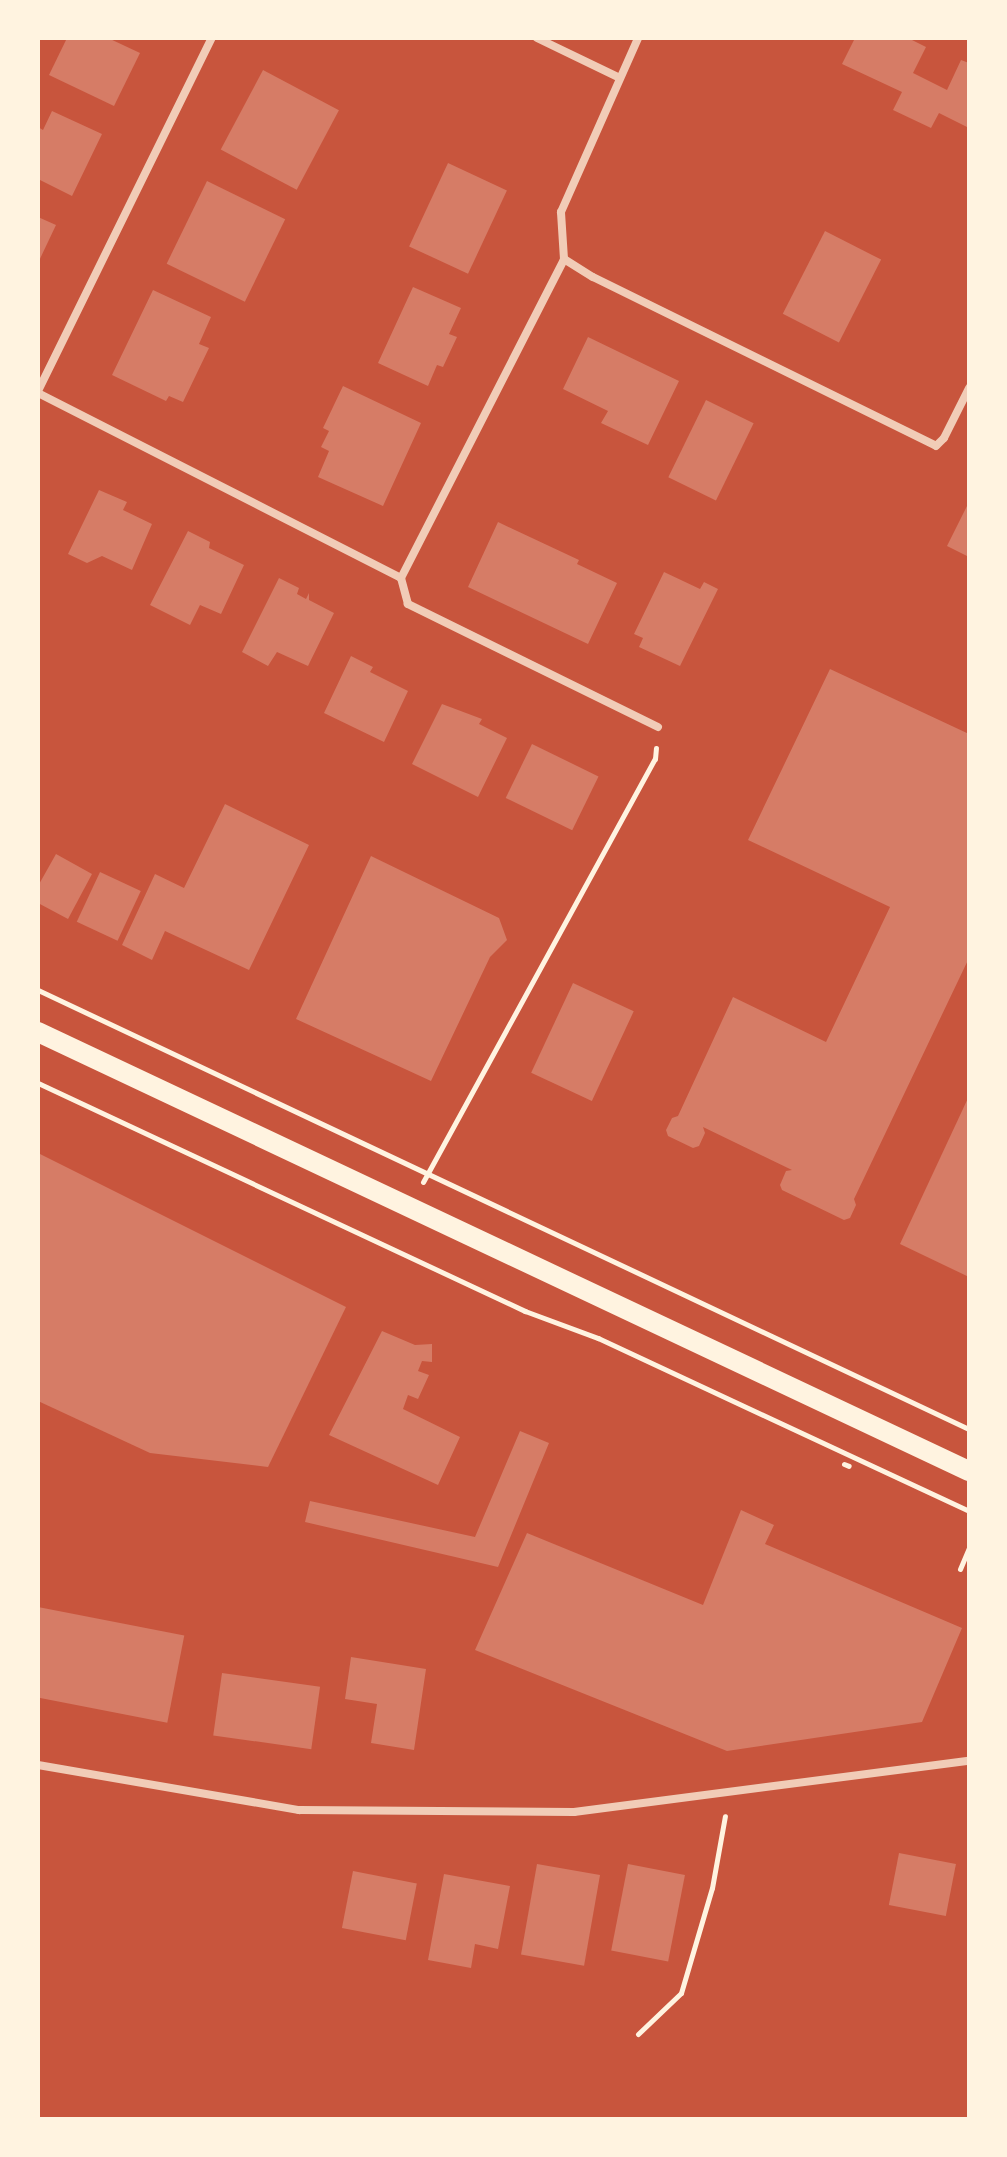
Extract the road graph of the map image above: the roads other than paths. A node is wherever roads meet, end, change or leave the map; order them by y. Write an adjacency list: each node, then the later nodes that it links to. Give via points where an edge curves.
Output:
1 (212, 38): 7 (street)
2 (537, 38): 4 (street)
3 (638, 38): 4 (street)
4 (618, 77): 5 (street, via 561,212)
5 (564, 259): 6 (street, via 936,446); 8 (street)
6 (969, 388)
7 (38, 392): 8 (street)
8 (401, 578): 9 (street, via 408,604)
9 (658, 727)
10 (38, 1032): 11 (main road)
11 (969, 1471)
12 (969, 1761): 13 (street, via 574,1812 299,1810)
13 (38, 1765)

